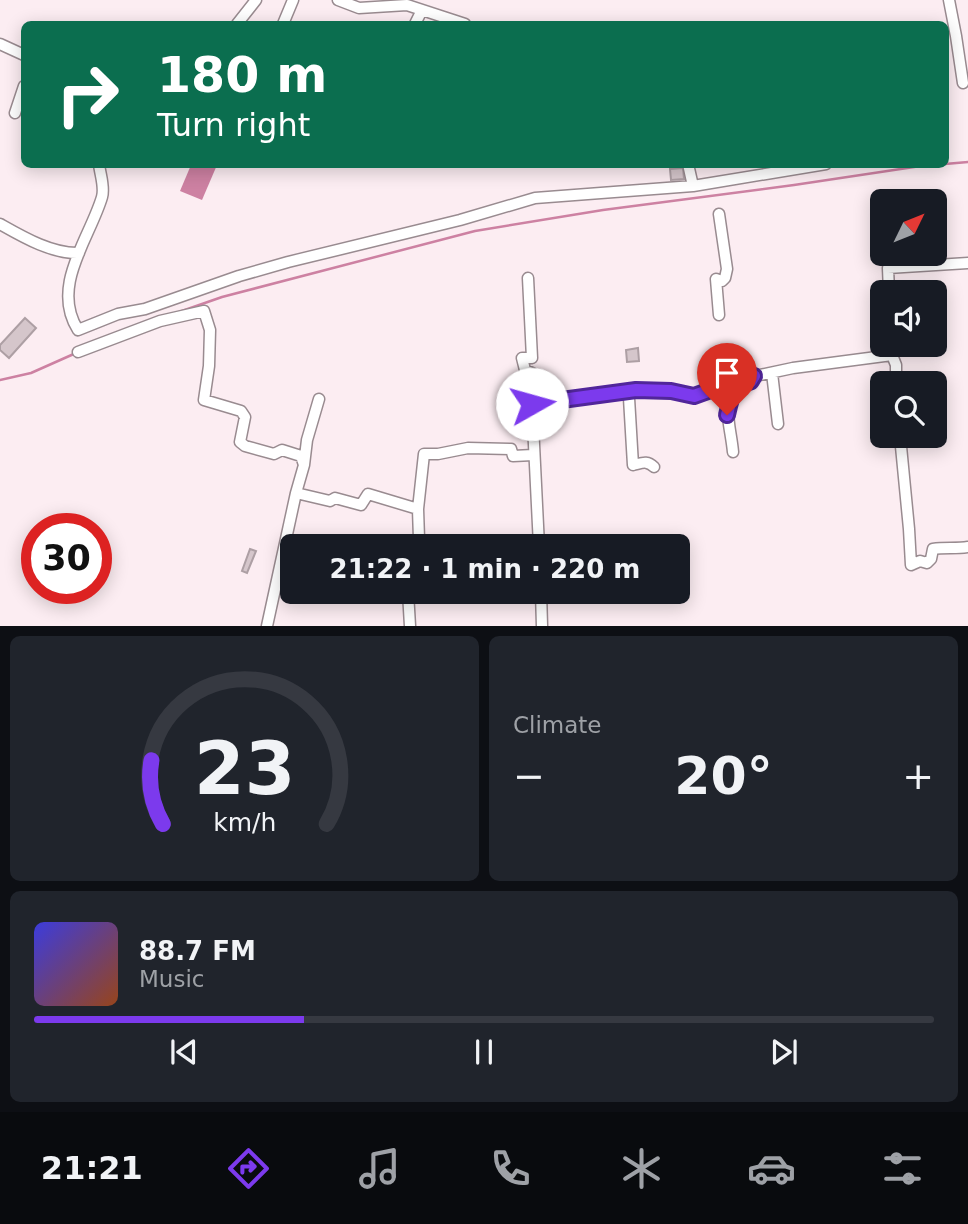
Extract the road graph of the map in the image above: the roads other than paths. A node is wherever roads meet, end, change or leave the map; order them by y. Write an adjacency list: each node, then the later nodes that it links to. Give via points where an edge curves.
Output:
1 (256, 0): 7 (street)
2 (292, 0): 8 (street)
3 (338, 0): 5 (street, via 359,8)
4 (949, 0): 13 (street)
5 (402, 3): 6 (street)
6 (422, 10): 9 (street); 10 (street)
7 (239, 21)
8 (284, 21)
9 (416, 21)
10 (456, 21)
11 (0, 44): 12 (street)
12 (21, 54)
13 (962, 83)
14 (21, 95): 15 (street)
15 (15, 113)
16 (100, 168): 22 (street, via 103,194)
17 (689, 168): 19 (street)
18 (802, 168): 19 (street)
19 (693, 186): 22 (street, via 535,198 239,276 78,330 68,297)
20 (719, 214): 26 (street, via 727,268 722,281 716,279)
21 (0, 224): 22 (street, via 34,242)
22 (79, 253)
23 (968, 263): 25 (street, via 888,268)
24 (528, 278): 33 (street, via 532,358 522,358 525,370 532,373)
25 (888, 280)
26 (719, 315)
27 (78, 352): 38 (street, via 160,321 204,311 210,330 204,400 241,411 245,416 240,442 245,446 301,456)
28 (870, 354): 29 (street)
29 (772, 373): 30 (street); 34 (street)
30 (754, 376): 31 (street, via 694,396); 36 (street, via 729,400)
31 (630, 391): 33 (street); 39 (street, via 633,465 646,462)
32 (319, 399): 38 (street)
33 (532, 404): 37 (street)
34 (778, 424)
35 (901, 448): 44 (street, via 911,565 927,562 933,549)
36 (733, 452)
37 (533, 454): 41 (street, via 513,456 511,449 468,448 424,454); 43 (street)
38 (304, 465): 40 (street)
39 (654, 467)
40 (296, 492): 41 (street, via 361,505 368,494); 47 (street)
41 (418, 509): 42 (street)
42 (419, 534)
43 (539, 534)
44 (968, 547)
45 (409, 604): 48 (street)
46 (541, 604): 49 (street)
47 (267, 625)
48 (410, 625)
49 (542, 625)

